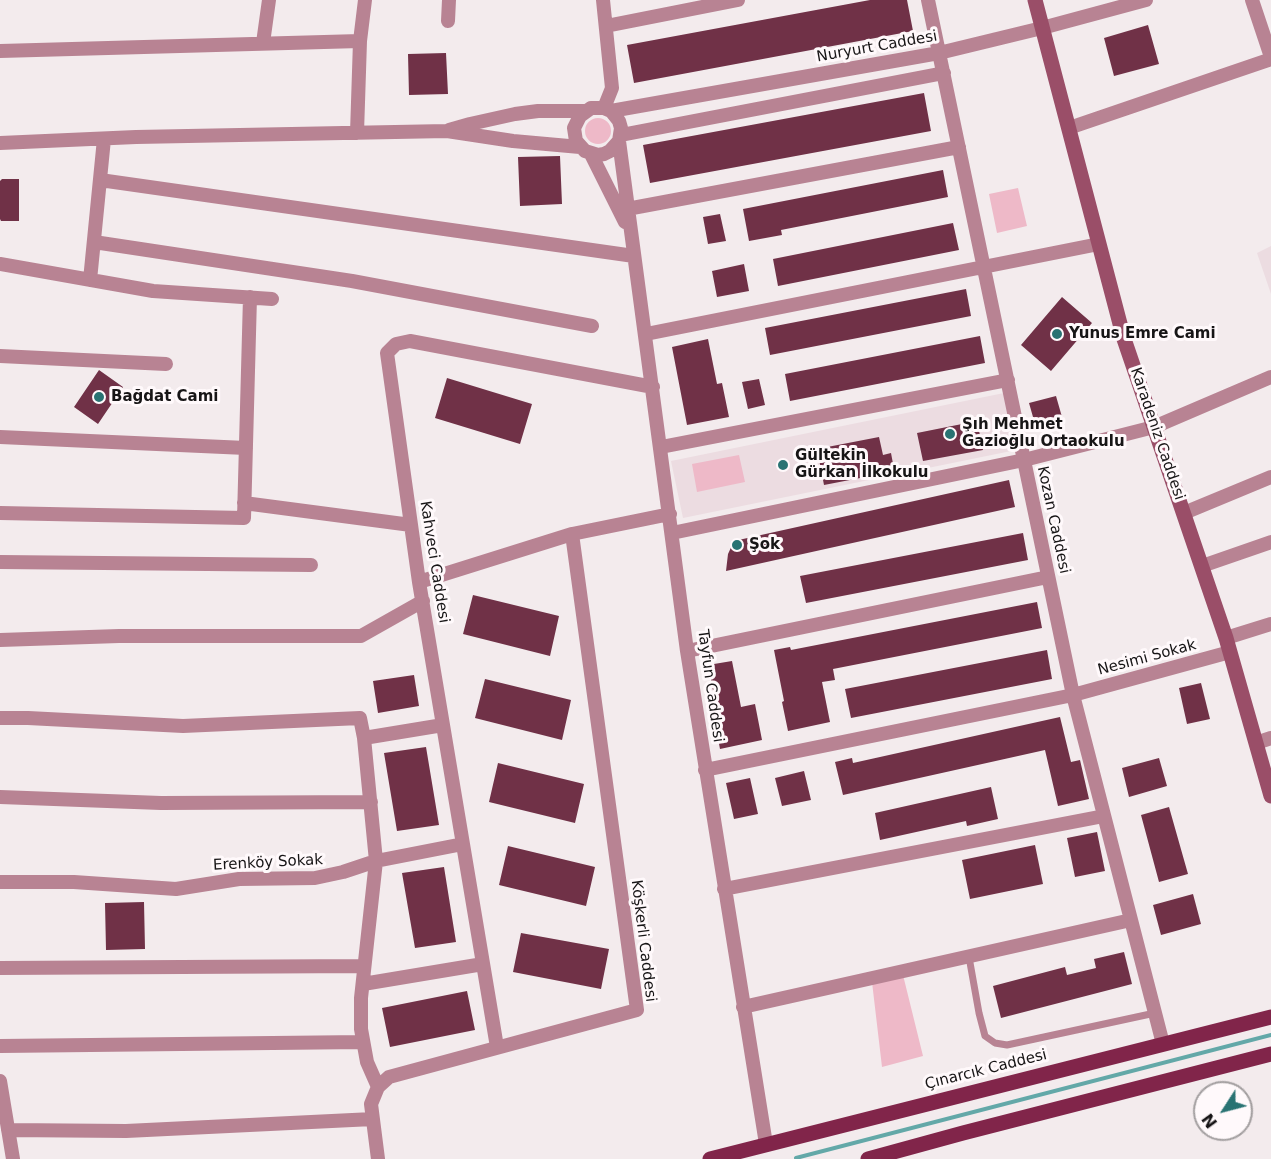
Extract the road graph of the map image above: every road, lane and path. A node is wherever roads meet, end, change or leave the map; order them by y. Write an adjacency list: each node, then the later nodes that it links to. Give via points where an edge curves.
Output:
1 (269, 0): 14 (street)
2 (364, 0): 13 (street)
3 (449, 0): 10 (street)
4 (603, 0): 11 (street)
5 (738, 0): 11 (street)
6 (928, 0): 16 (street, Kozan Caddesi)
7 (1035, 0): 12 (street, Karadeniz Caddesi)
8 (1146, 0): 12 (street, Nuryurt Caddesi)
9 (1252, 0): 17 (street)
10 (448, 21)
11 (606, 26): 19 (street, via 612,88)
12 (1042, 28): 16 (street, Nuryurt Caddesi); 21 (street, Karadeniz Caddesi)
13 (360, 41): 14 (street); 23 (street)
14 (263, 43): 15 (street)
15 (0, 51)
16 (939, 53): 18 (street, Kozan Caddesi); 19 (street, Nuryurt Caddesi)
17 (1271, 58): 21 (street)
18 (944, 73): 24 (street); 27 (street, Kozan Caddesi)
19 (607, 110): 20 (street); 24 (street, via 619,121)
20 (585, 111): 22 (street, via 515,114); 28 (street, via 574,128 576,141)
21 (1069, 128): 33 (street, Karadeniz Caddesi)
22 (447, 131): 23 (street); 28 (street)
23 (357, 133): 25 (street)
24 (620, 138): 28 (street, via 604,154); 30 (street, Tayfun Caddesi)
25 (104, 139): 26 (street); 29 (street)
26 (0, 143)
27 (959, 147): 30 (street); 36 (street, Kozan Caddesi)
28 (585, 150): 31 (street)
29 (100, 180): 32 (street); 34 (street)
30 (627, 209): 31 (street, Tayfun Caddesi)
31 (630, 231): 34 (street, Tayfun Caddesi)
32 (94, 242): 37 (street); 40 (street, via 352,281)
33 (1100, 244): 36 (street); 47 (street, Karadeniz Caddesi, via 1124,339)
34 (634, 256): 41 (street, Tayfun Caddesi)
35 (0, 264): 37 (street)
36 (984, 267): 41 (street); 45 (street, Kozan Caddesi)
37 (90, 280): 38 (street, via 153,291)
38 (250, 297): 39 (street); 50 (street)
39 (272, 299)
40 (592, 326)
41 (646, 334): 46 (street, Tayfun Caddesi)
42 (0, 356): 43 (street)
43 (166, 364)
44 (1271, 377): 47 (street)
45 (1008, 380): 49 (street); 51 (street, Kozan Caddesi)
46 (654, 387): 49 (street, Tayfun Caddesi); 57 (street, Kahveci Caddesi, via 410,341 396,344 387,352)
47 (1154, 427): 51 (street); 55 (street, Karadeniz Caddesi)
48 (0, 437): 50 (street)
49 (661, 447): 56 (street, Tayfun Caddesi)
50 (246, 448): 53 (street)
51 (1024, 460): 58 (street); 64 (street, Kozan Caddesi)
52 (1271, 477): 55 (street)
53 (244, 503): 54 (street, via 244,518); 57 (street)
54 (0, 513)
55 (1184, 513): 63 (street, Karadeniz Caddesi)
56 (670, 514): 58 (street, Tayfun Caddesi); 59 (street)
57 (411, 525): 65 (street, Kahveci Caddesi)
58 (672, 533): 70 (street, Tayfun Caddesi)
59 (572, 534): 65 (street); 98 (street, Köşkerli Caddesi, via 637,1010)
60 (1271, 542): 63 (street)
61 (0, 562): 62 (street)
62 (311, 565)
63 (1202, 566): 69 (street, Karadeniz Caddesi)
64 (1048, 577): 70 (street); 71 (street, Kozan Caddesi)
65 (419, 582): 66 (street, Kahveci Caddesi)
66 (423, 600): 68 (street, via 361,636); 73 (street, Kahveci Caddesi)
67 (1271, 624): 69 (street, Nesimi Sokak)
68 (0, 640)
69 (1228, 645): 71 (street, Nesimi Sokak); 76 (street, Karadeniz Caddesi)
70 (687, 651): 77 (street, Tayfun Caddesi)
71 (1073, 694): 77 (street, Nesimi Sokak); 81 (street, Kozan Caddesi)
72 (0, 718): 74 (street, via 183,726 360,718)
73 (443, 725): 74 (street); 82 (street, Kahveci Caddesi)
74 (364, 738): 80 (street)
75 (1271, 738): 76 (street)
76 (1256, 743): 78 (street, Karadeniz Caddesi)
77 (705, 770): 85 (street, Tayfun Caddesi)
78 (1271, 796)
79 (0, 797): 80 (street, via 161,803)
80 (371, 802): 83 (street)
81 (1104, 816): 85 (street); 86 (street, Kozan Caddesi)
82 (463, 844): 83 (street, Erenköy Sokak); 88 (street, Kahveci Caddesi)
83 (376, 861): 84 (street, Erenköy Sokak, via 315,878 239,879 176,889); 89 (street)
84 (0, 882)
85 (724, 889): 92 (street, Tayfun Caddesi)
86 (1131, 920): 87 (street); 93 (street, Kozan Caddesi)
87 (969, 957): 92 (street); 93 (lane, via 985,1036 995,1043 1007,1046)
88 (483, 964): 91 (street); 98 (street, Kahveci Caddesi)
89 (364, 966): 90 (street); 91 (street)
90 (0, 968)
91 (363, 984): 95 (street)
92 (743, 1007): 105 (street, Tayfun Caddesi)
93 (1155, 1013): 96 (street, Kozan Caddesi)
94 (1271, 1017): 96 (main road, Çınarcık Caddesi)
95 (363, 1042): 97 (street); 101 (street)
96 (1163, 1044): 105 (main road, Çınarcık Caddesi)
97 (0, 1046)
98 (497, 1047): 101 (street, Köşkerli Caddesi, via 395,1074)
99 (1271, 1054): 109 (main road)
100 (0, 1081): 102 (street)
101 (378, 1087): 103 (street, via 371,1104)
102 (2, 1109): 104 (street)
103 (373, 1119): 104 (street, via 126,1131); 107 (street)
104 (8, 1130): 106 (street)
105 (766, 1144): 108 (main road, Çınarcık Caddesi)
106 (13, 1159)
107 (378, 1159)
108 (710, 1159)
109 (868, 1159)

